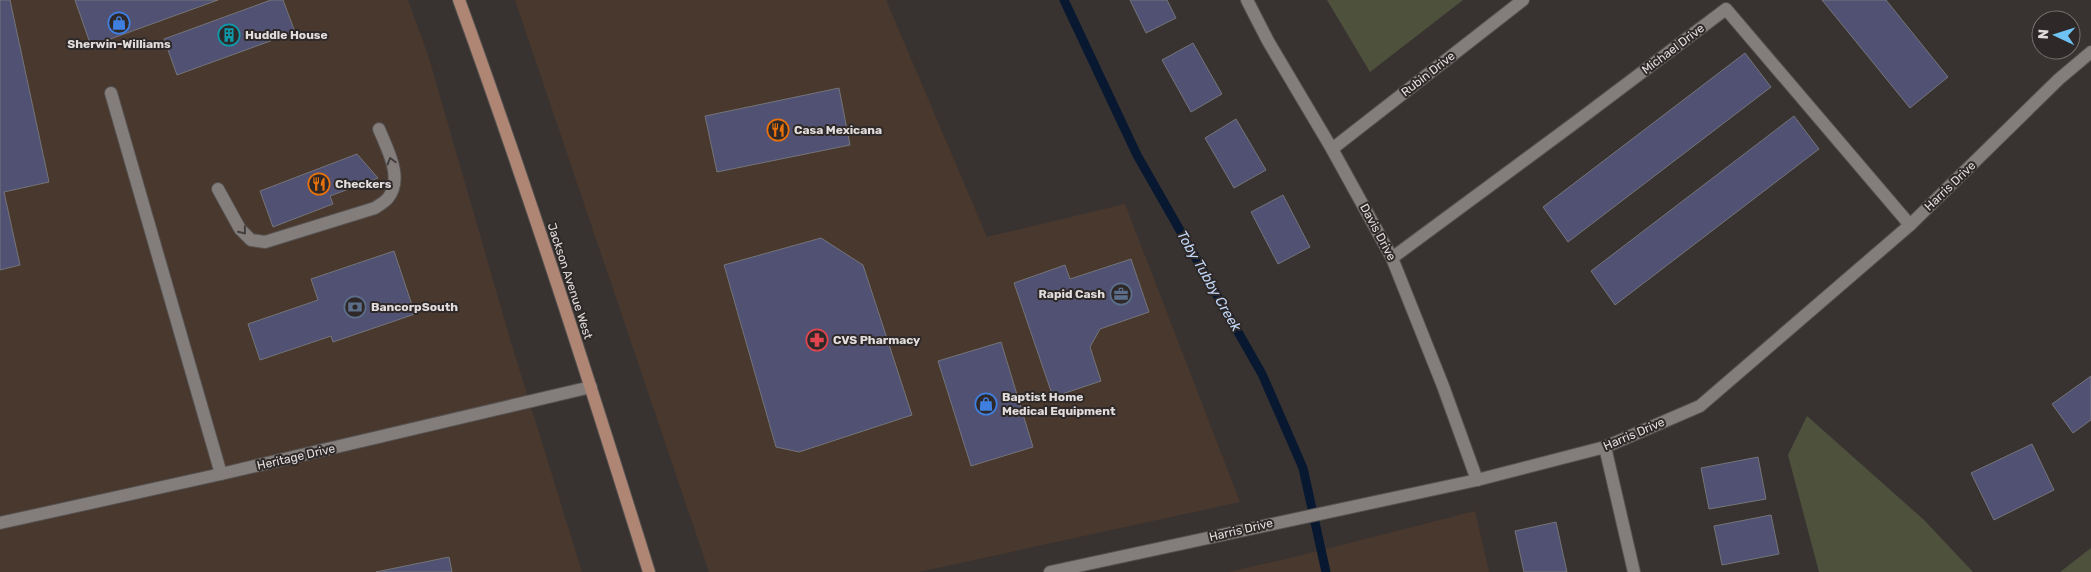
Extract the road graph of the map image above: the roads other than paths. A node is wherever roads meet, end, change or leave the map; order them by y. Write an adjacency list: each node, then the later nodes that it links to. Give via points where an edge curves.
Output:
1 (459, 0): 11 (main road, Jackson Avenue West, via 506,129)
2 (1247, 0): 7 (street, Davis Drive)
3 (1523, 0): 7 (street, Rubin Drive)
4 (2091, 52): 9 (street, Harris Drive, via 2059,79)
5 (111, 93): 13 (street)
6 (379, 129): 8 (street, one-way to 6, via 240,229 251,240 266,242 375,208 388,198 395,182 392,163)
7 (1332, 148): 10 (street, Davis Drive)
8 (218, 189)
9 (1910, 225): 10 (street, Michael Drive, via 1726,9); 12 (street, Harris Drive, via 1700,406)
10 (1392, 258): 14 (street, Davis Drive, via 1444,386)
11 (591, 387): 13 (street, Heritage Drive); 16 (main road, Jackson Avenue West)
12 (1605, 447): 14 (street, Harris Drive); 18 (street)
13 (221, 474): 15 (street, Heritage Drive)
14 (1477, 480): 17 (street, Harris Drive)
15 (0, 523)
16 (649, 572)
17 (1050, 572)
18 (1634, 572)

